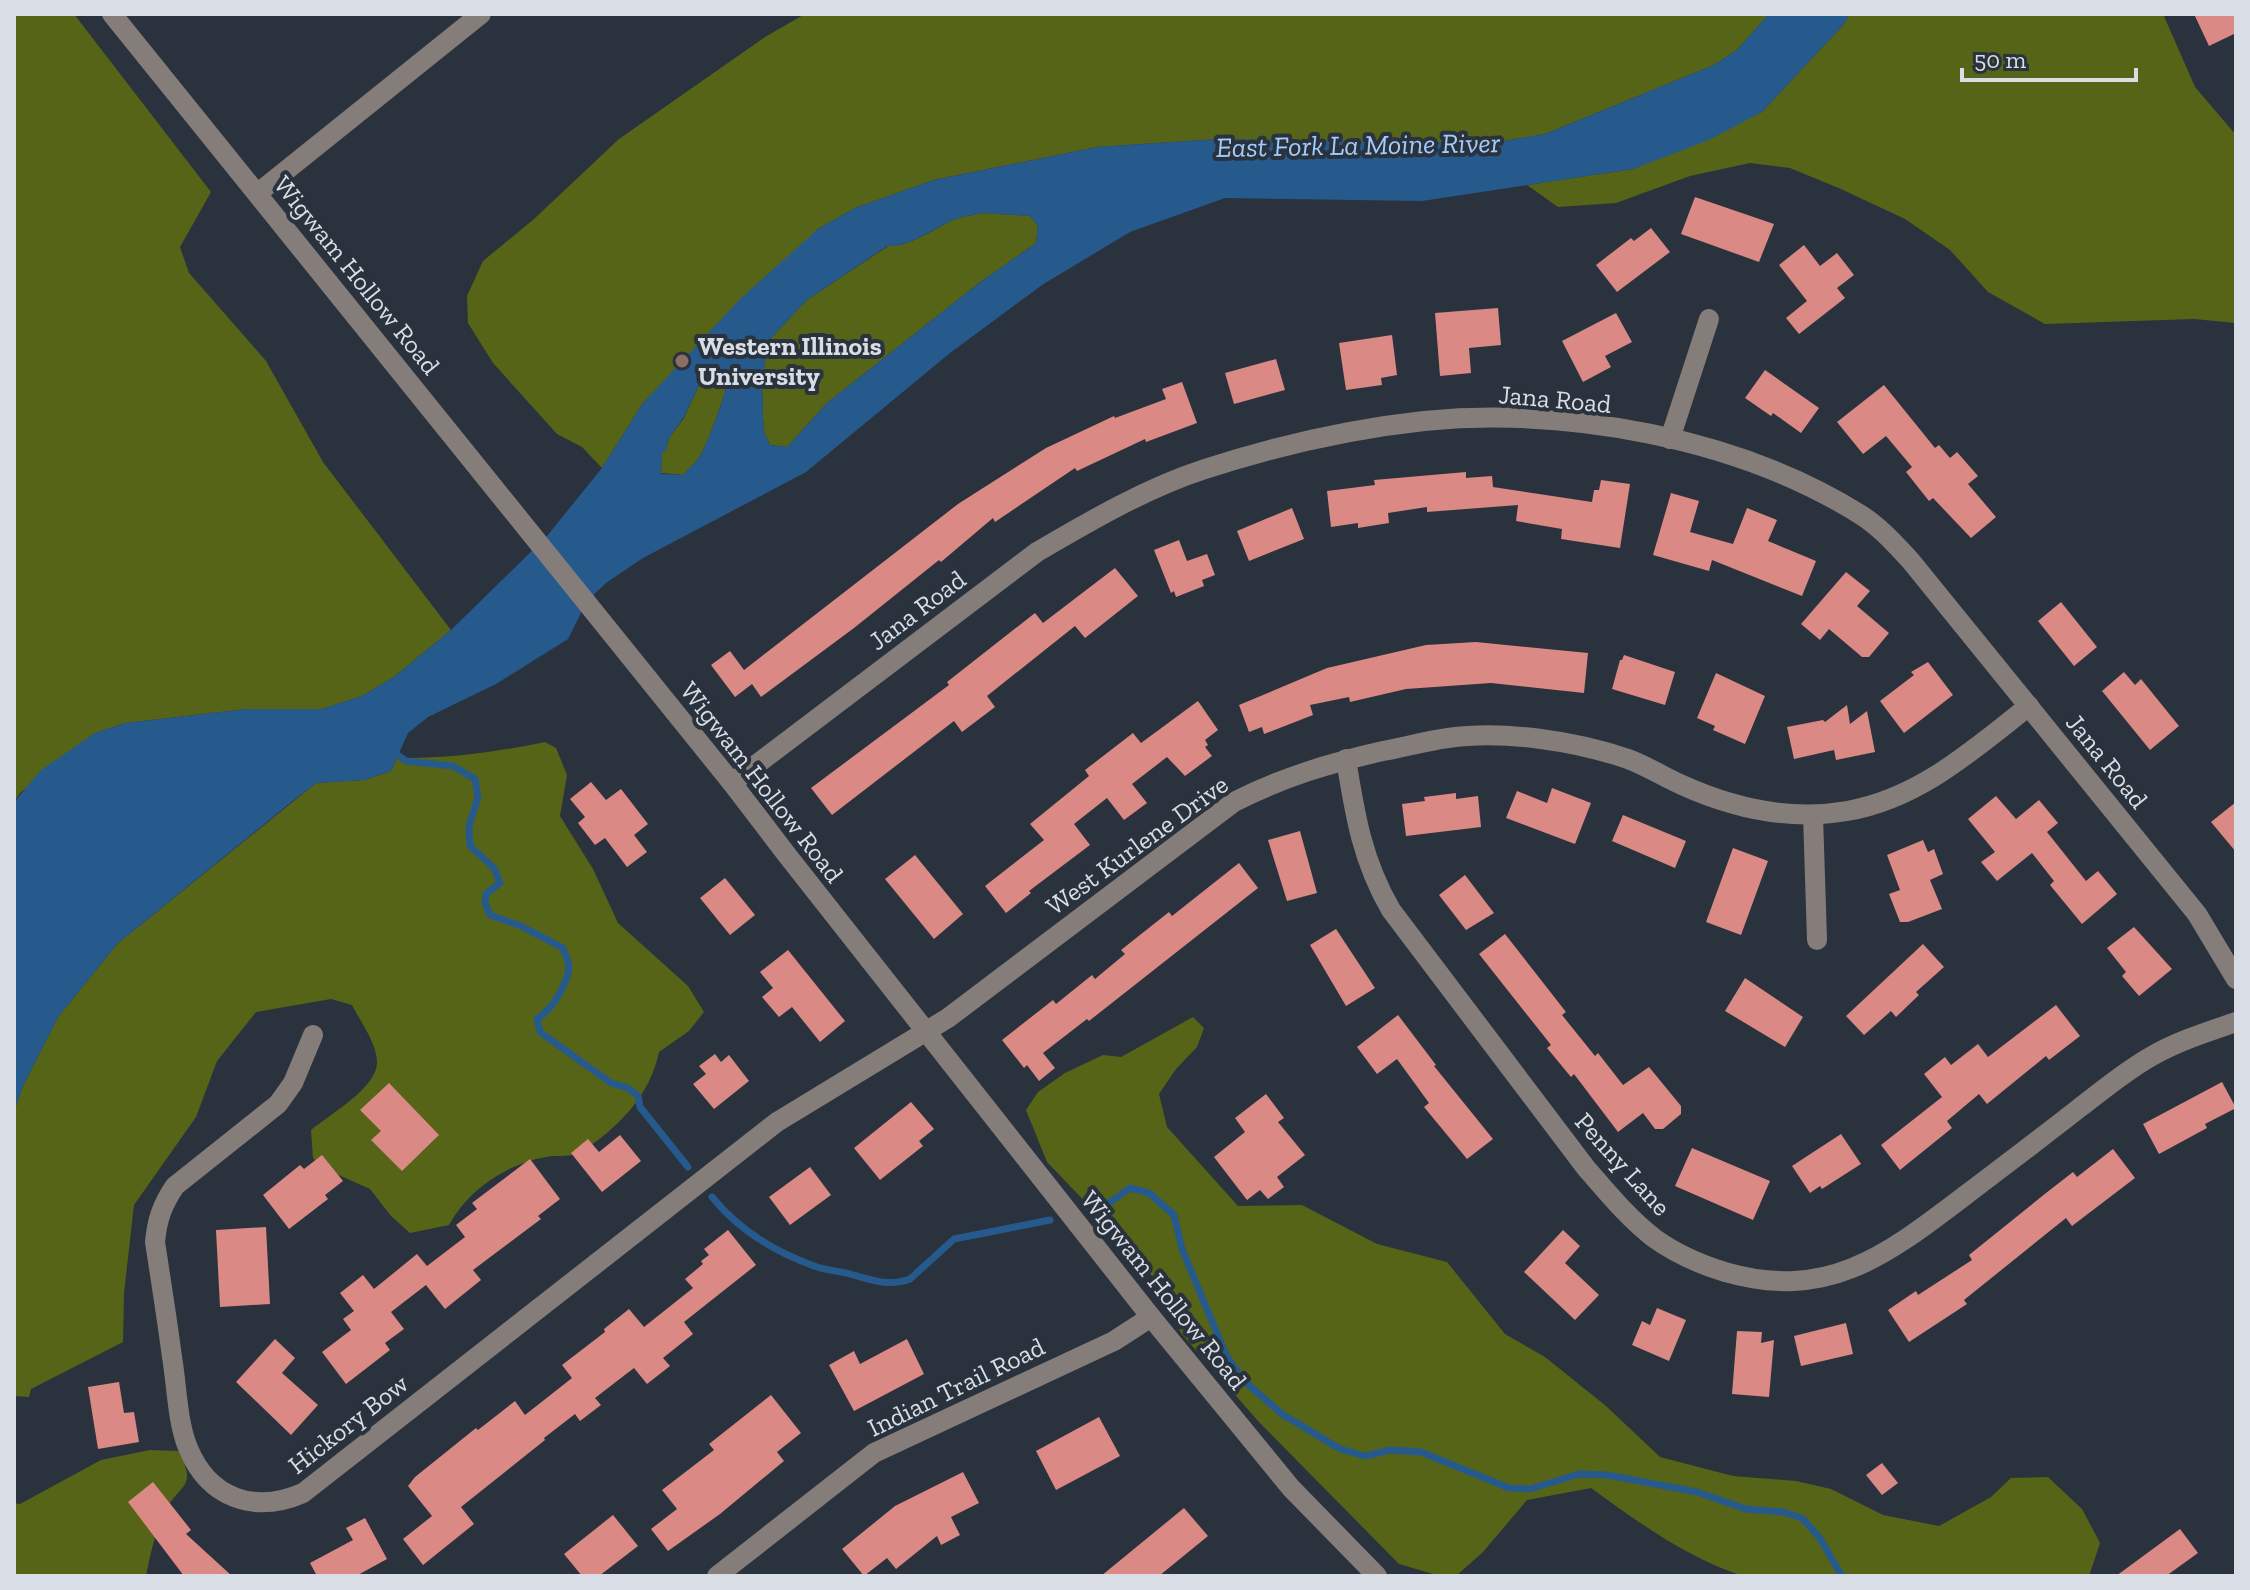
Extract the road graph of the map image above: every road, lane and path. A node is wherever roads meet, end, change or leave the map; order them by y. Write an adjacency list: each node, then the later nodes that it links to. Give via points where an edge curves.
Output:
1 (112, 14): 3 (street, Wigwam Hollow Road)
2 (481, 14): 3 (street)
3 (258, 193): 8 (street, Wigwam Hollow Road)
4 (1709, 319): 5 (street)
5 (1670, 439): 6 (street, Jana Road, via 1780,472 1863,516 1910,560); 8 (street, Jana Road, via 1546,421 1425,421 1299,443 1204,469 1037,552)
6 (2029, 706): 9 (street, West Kurlene Drive, via 1916,788 1861,808); 11 (street, Jana Road, via 2197,914)
7 (1346, 759): 9 (street, West Kurlene Drive, via 1448,738 1529,737 1626,758 1724,802 1765,813); 12 (street, Penny Lane, via 1364,855 1391,910 1607,1192 1652,1236 1701,1265 1774,1283 1863,1265 1909,1238 2152,1056); 13 (street, West Kurlene Drive, via 1295,774 1234,802)
8 (732, 783): 13 (street, Wigwam Hollow Road)
9 (1813, 815): 10 (street)
10 (1817, 940)
11 (2236, 979)
12 (2236, 1022)
13 (925, 1030): 14 (street, Hickory Bow, via 777,1122 303,1493 265,1504 226,1494 210,1482 188,1448 155,1242 157,1222 175,1186 278,1104); 15 (street, Wigwam Hollow Road)
14 (313, 1035)
15 (1151, 1317): 16 (street, Indian Trail Road, via 1114,1341 874,1453); 17 (street, Wigwam Hollow Road, via 1291,1488)
16 (717, 1576)
17 (1377, 1576)

